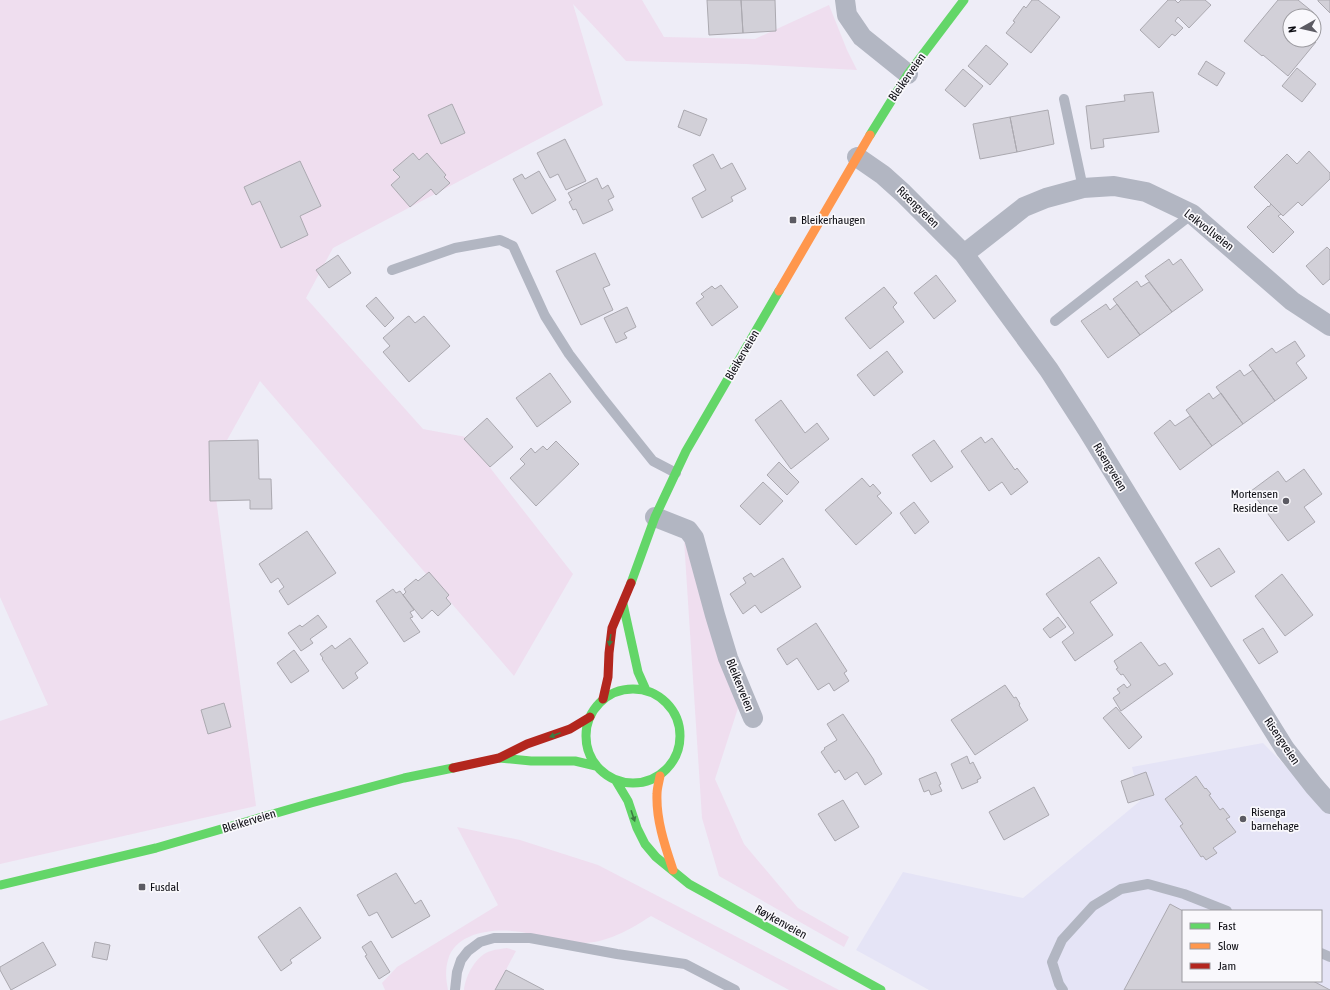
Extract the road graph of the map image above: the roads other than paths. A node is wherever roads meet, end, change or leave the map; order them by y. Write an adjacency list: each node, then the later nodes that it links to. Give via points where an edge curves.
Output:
1 (845, 0): 3 (street, via 848,15 862,37)
2 (964, 0): 3 (main road, Bleikerveien)
3 (908, 74): 5 (main road, Bleikerveien)
4 (1064, 99): 6 (lane)
5 (857, 157): 8 (street, Risengveien, via 903,193); 12 (main road, Bleikerveien, via 686,451)
6 (1084, 188): 7 (street, Leikvollveien, via 1114,186 1146,192); 8 (street, Leikvollveien, via 1024,207)
7 (1192, 214): 10 (lane); 11 (street, Leikvollveien, via 1292,301)
8 (964, 254): 23 (street, Risengveien, via 1061,387 1285,749)
9 (392, 270): 12 (lane, via 455,248 500,240 513,246 545,316 569,354 653,461)
10 (1055, 321)
11 (1330, 326)
12 (676, 473): 13 (main road, Bleikerveien)
13 (654, 517): 14 (main road); 18 (street, Bleikerveien, via 688,530 694,538 728,658)
14 (623, 604): 15 (main road, via 638,672); 16 (main road, one-way to 16, via 612,628)
15 (646, 690): 16 (main road, via 631,688 617,691); 21 (main road, via 669,704 680,729 681,742 677,755 670,767)
16 (604, 699): 17 (main road)
17 (590, 717): 19 (main road, Bleikerveien, one-way to 19, via 570,729 527,744); 20 (main road, via 586,729 586,742)
18 (754, 718)
19 (499, 758): 20 (main road, Bleikerveien, via 575,761); 25 (main road, Bleikerveien, via 381,784 156,848)
20 (596, 766): 22 (main road)
21 (660, 776): 22 (main road, via 646,782 631,784); 24 (main road, Røykenveien, via 657,798 660,823 664,846)
22 (616, 780): 24 (main road, Røykenveien, one-way to 24, via 628,801 645,844 656,857)
23 (1330, 804)
24 (673, 870): 29 (main road, Røykenveien, via 705,894)
25 (0, 885)
26 (1224, 910): 30 (lane, via 1184,894 1148,884 1121,889 1093,906 1062,940 1052,962)
27 (455, 990): 28 (lane, via 461,960 480,942 494,938 530,938 685,964)
28 (735, 990)
29 (881, 990)
30 (1063, 990)

